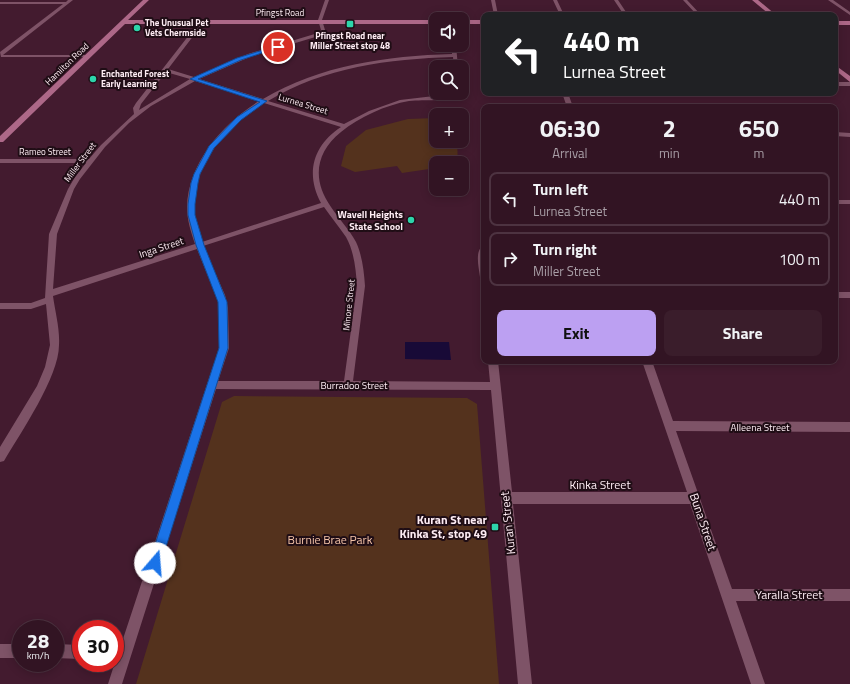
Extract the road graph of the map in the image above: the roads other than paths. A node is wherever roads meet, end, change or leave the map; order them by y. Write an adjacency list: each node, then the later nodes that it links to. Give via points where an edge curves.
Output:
1 (146, 0): 17 (main road, Hamilton Road)
2 (328, 0): 19 (street)
3 (493, 0): 11 (street)
4 (555, 0): 12 (street)
5 (616, 0): 13 (street)
6 (685, 0): 14 (street)
7 (755, 0): 15 (main road)
8 (830, 0): 16 (street)
9 (69, 2): 10 (street); 26 (street)
10 (0, 3)
11 (495, 12)
12 (561, 12)
13 (624, 12)
14 (696, 12)
15 (769, 12)
16 (850, 14)
17 (123, 22): 18 (main road, Pfingst Road); 28 (main road, Hamilton Road)
18 (202, 22): 19 (main road, Pfingst Road); 30 (street)
19 (321, 22): 20 (main road, Pfingst Road); 32 (street, Miller Street, via 323,30 318,35 250,55)
20 (429, 22)
21 (469, 22): 22 (main road)
22 (481, 22)
23 (838, 23): 24 (main road)
24 (850, 23)
25 (455, 52): 27 (street)
26 (1, 55): 28 (street)
27 (455, 55): 29 (street); 37 (street, via 407,57 353,66 304,81)
28 (88, 56): 42 (main road, Hamilton Road)
29 (455, 60)
30 (165, 70): 32 (street, Lurnea Street); 38 (street, via 137,106)
31 (838, 70): 33 (main road)
32 (193, 79): 37 (street, Lurnea Street); 38 (street, Miller Street)
33 (850, 80)
34 (838, 84): 35 (street)
35 (850, 84)
36 (429, 98): 39 (street, Minore Street, via 403,101)
37 (264, 101): 39 (street, Lurnea Street); 48 (street, via 239,118 221,136 211,147 197,174 191,215)
38 (137, 114): 44 (street, Miller Street, via 107,141)
39 (344, 126): 47 (street, Minore Street, via 328,140 316,164 316,184)
40 (838, 134): 41 (street)
41 (850, 134)
42 (0, 140)
43 (0, 161): 44 (street, Rameo Street)
44 (91, 161): 51 (street, Miller Street, via 73,184 53,234)
45 (838, 202): 46 (street)
46 (850, 202)
47 (325, 204): 48 (street, Inga Street); 56 (street, Minore Street, via 352,241 361,278)
48 (200, 245): 51 (street, Inga Street); 55 (street, via 223,302 224,311 224,348)
49 (838, 295): 50 (street)
50 (850, 295)
51 (49, 297): 52 (street, Inga Street, via 31,306); 60 (street, Miller Street, via 55,345 50,366 41,388)
52 (0, 306)
53 (493, 364): 57 (street, Kuran Street)
54 (648, 364): 58 (street, Buna Street)
55 (213, 385): 56 (street, Burradoo Street); 66 (street)
56 (348, 385): 57 (street, Burradoo Street)
57 (496, 386): 62 (street, Kuran Street)
58 (670, 426): 59 (street, Alleena Street); 63 (street, Buna Street)
59 (850, 427)
60 (4, 445): 61 (street, Miller Street)
61 (0, 457)
62 (506, 498): 63 (street, Kinka Street); 71 (street, Kuran Street)
63 (695, 498): 64 (street, Buna Street)
64 (728, 595): 65 (street, Yaralla Street); 72 (street, Buna Street)
65 (850, 595)
66 (124, 641)
67 (0, 651): 68 (street)
68 (12, 651)
69 (117, 672): 70 (street)
70 (115, 684)
71 (524, 684)
72 (758, 684)

